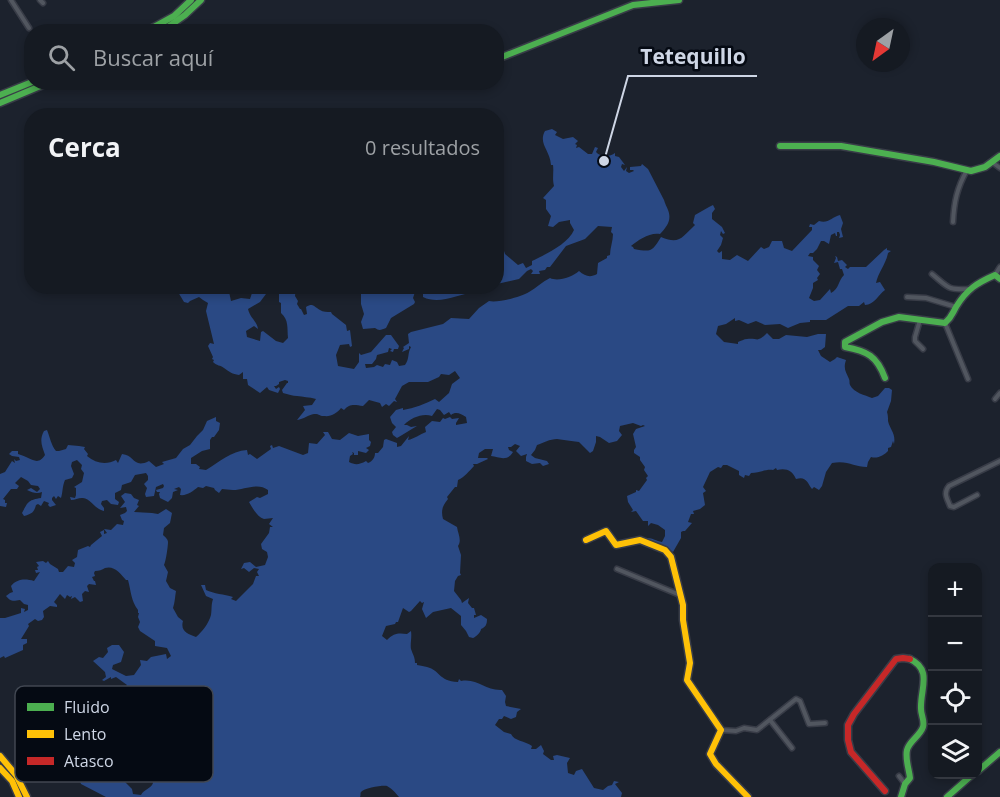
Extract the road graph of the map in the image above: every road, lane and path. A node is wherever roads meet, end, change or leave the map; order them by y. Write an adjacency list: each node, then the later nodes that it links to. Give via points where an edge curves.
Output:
1 (11, 0): 5 (street)
2 (191, 0): 6 (main road)
3 (201, 0): 7 (main road)
4 (678, 0): 8 (main road, via 633,5)
5 (26, 24)
6 (159, 24)
7 (172, 24)
8 (504, 56)
9 (24, 85): 11 (main road)
10 (31, 90): 12 (main road)
11 (0, 95)
12 (0, 103)
13 (780, 146): 17 (main road, via 841,146)
14 (1000, 156): 15 (main road)
15 (992, 162): 16 (street); 17 (main road)
16 (1000, 168)
17 (967, 170): 18 (street, via 954,200)
18 (953, 222)
19 (1000, 267): 21 (street)
20 (933, 274): 22 (street, via 949,289)
21 (997, 277): 22 (main road)
22 (970, 289): 24 (main road)
23 (907, 297): 24 (street)
24 (956, 307): 26 (main road)
25 (920, 320): 26 (main road); 27 (street, via 915,341); 28 (main road, via 899,317 845,342 845,347 873,355)
26 (945, 323): 29 (street)
27 (923, 349)
28 (885, 378)
29 (968, 379)
30 (1000, 393): 31 (street)
31 (995, 399)
32 (1000, 461): 33 (street, via 949,486 945,494 954,507)
33 (977, 495)
34 (586, 540): 36 (main road, via 606,531 616,545 640,540 665,550 671,557)
35 (617, 569): 36 (street)
36 (680, 595): 39 (main road, via 690,663 687,680)
37 (770, 720): 38 (street, via 796,699 809,724); 39 (street, via 757,730); 40 (street)
38 (825, 723)
39 (721, 730): 53 (main road, via 710,754)
40 (792, 748)
41 (1000, 752): 44 (main road)
42 (0, 756): 45 (main road)
43 (0, 768): 51 (main road)
44 (982, 768)
45 (15, 772)
46 (899, 776): 49 (street)
47 (967, 779): 55 (main road)
48 (21, 782): 52 (main road)
49 (905, 784): 50 (main road, via 910,778 908,746 924,726 924,675 919,665 903,657 896,659 848,725 851,752); 54 (main road)
50 (885, 791)
51 (19, 797)
52 (27, 797)
53 (748, 797)
54 (901, 797)
55 (947, 797)

